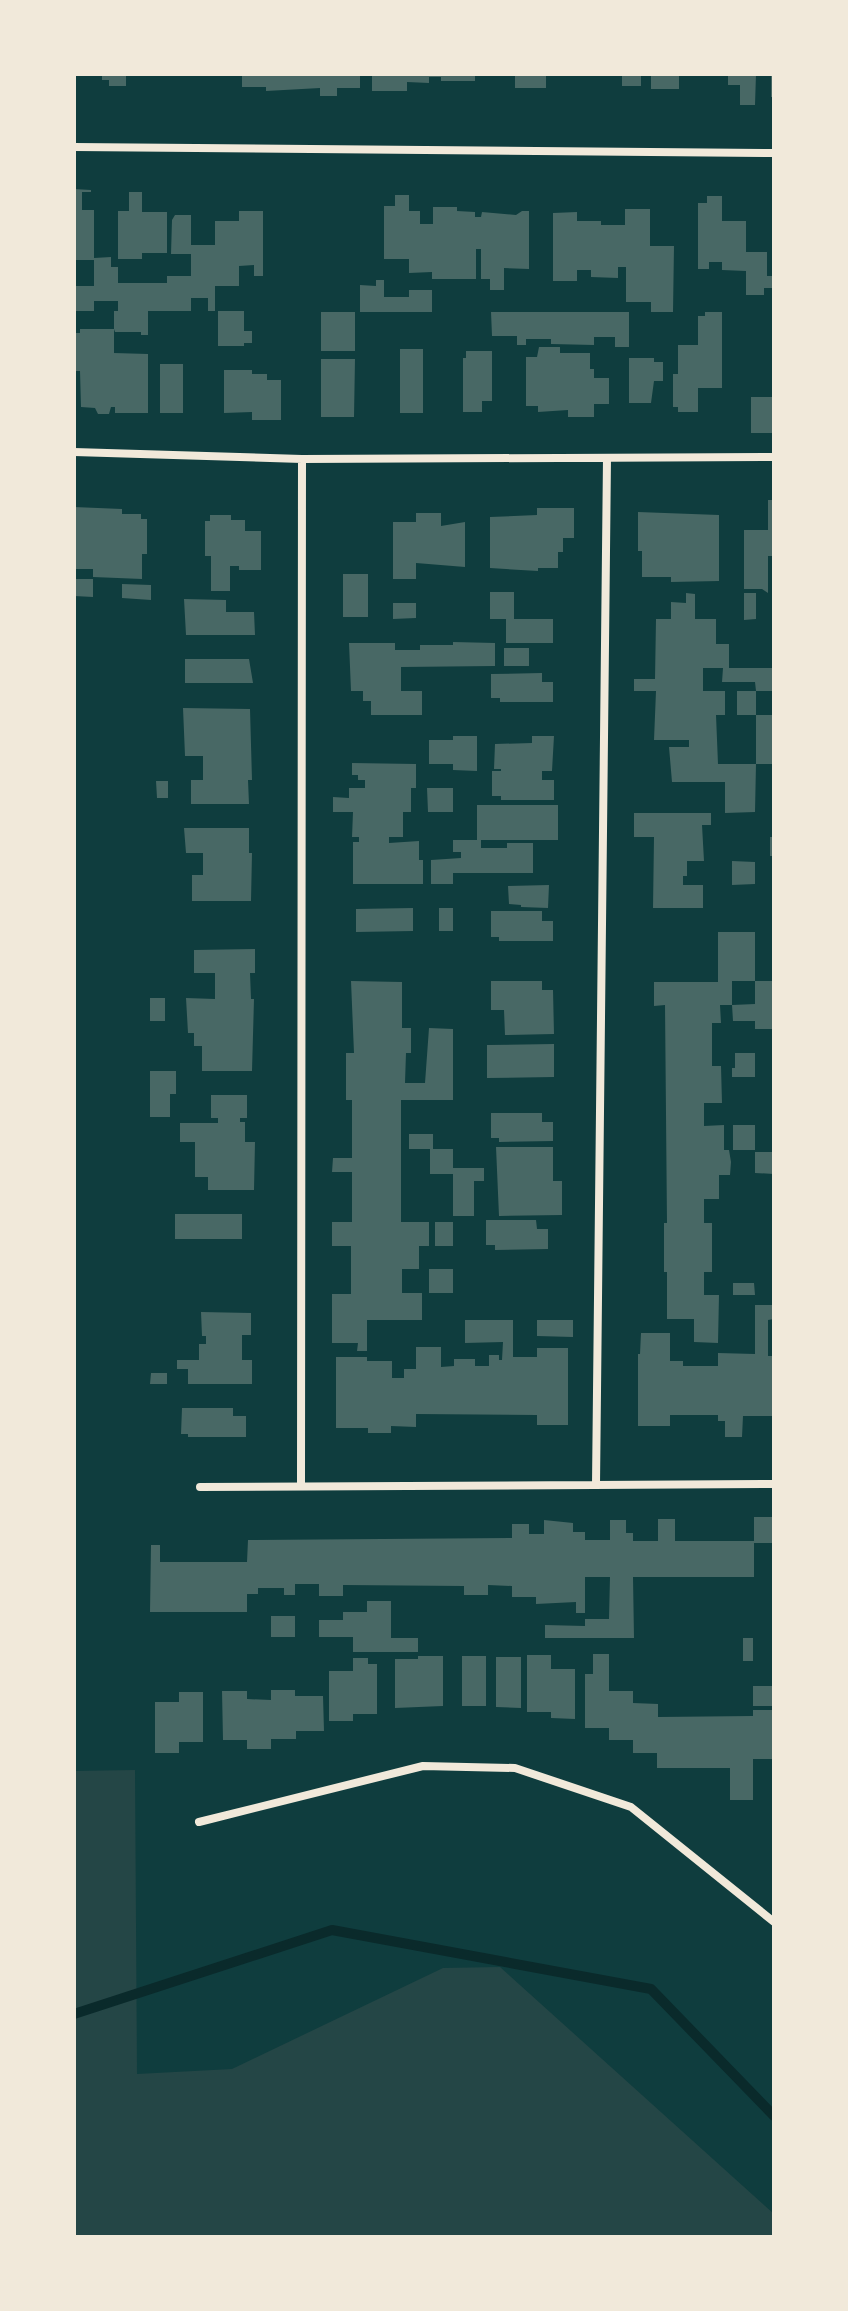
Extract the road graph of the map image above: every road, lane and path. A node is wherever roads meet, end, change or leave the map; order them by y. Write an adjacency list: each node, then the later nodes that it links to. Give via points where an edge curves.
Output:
1 (74, 147): 2 (street)
2 (774, 153)
3 (74, 452): 6 (street)
4 (774, 457): 5 (street)
5 (607, 458): 6 (street); 8 (street)
6 (302, 459): 9 (street)
7 (774, 1484): 8 (street)
8 (596, 1485): 9 (street)
9 (301, 1486): 10 (street)
10 (200, 1487)
11 (199, 1822): 12 (street, via 423,1766 515,1768 631,1807)
12 (774, 1922)

